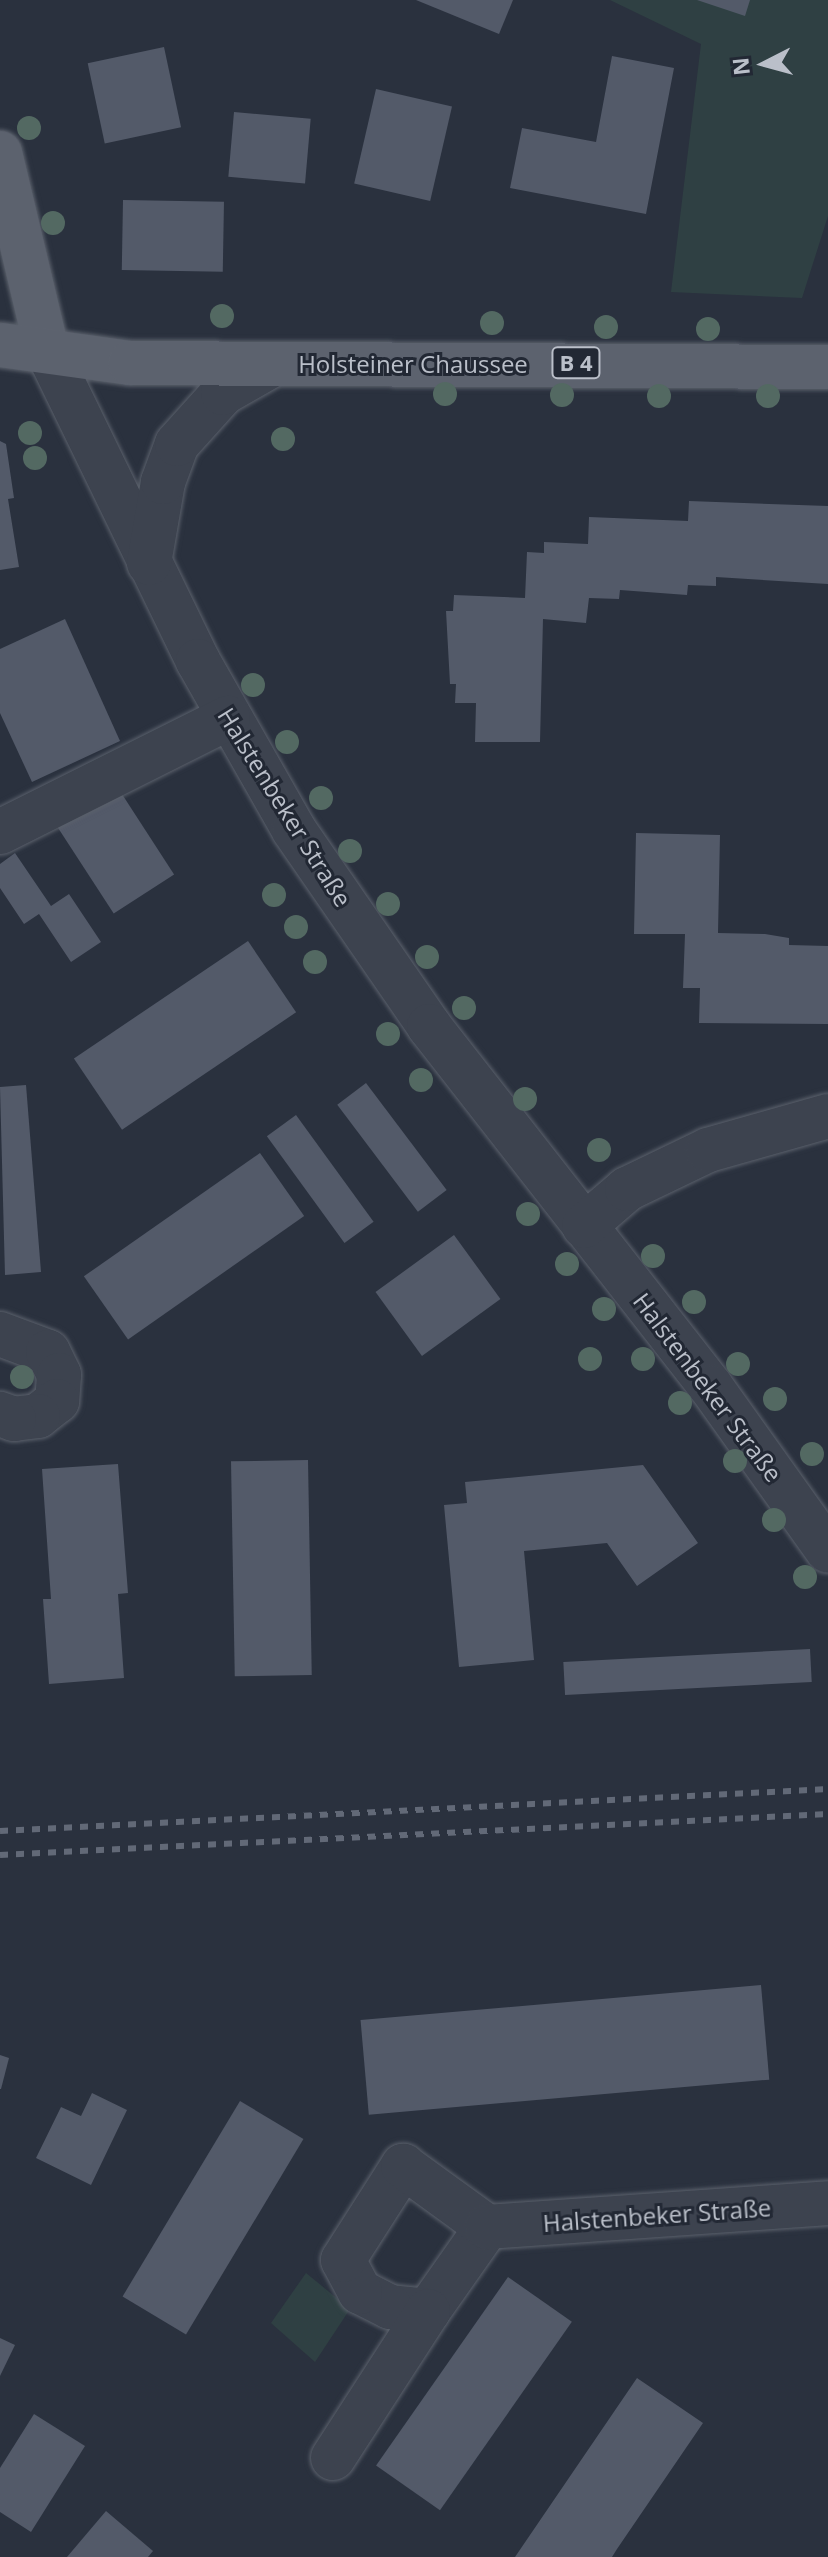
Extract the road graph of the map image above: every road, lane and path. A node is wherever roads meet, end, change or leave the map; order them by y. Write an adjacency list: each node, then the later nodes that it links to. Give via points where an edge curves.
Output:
1 (0, 153): 3 (main road)
2 (0, 345): 3 (main road, Holsteiner Chaussee / B 4)
3 (47, 350): 4 (main road, Holsteiner Chaussee / B 4, via 130,363); 6 (street, Halstenbeker Straße)
4 (272, 365): 5 (main road, Holsteiner Chaussee / B 4); 6 (street, via 223,393 177,444 163,482)
5 (828, 367)
6 (149, 563): 7 (street, Halstenbeker Straße)
7 (228, 718): 8 (street); 10 (street, Halstenbeker Straße, via 381,959)
8 (0, 832)
9 (828, 1116): 10 (street, via 708,1150 627,1189)
10 (584, 1226): 13 (street, Halstenbeker Straße, via 711,1387)
11 (0, 1334): 12 (street, via 48,1352 59,1375 57,1401 38,1416 14,1419)
12 (0, 1414)
13 (828, 1551)
14 (828, 2203): 15 (street, Halstenbeker Straße)
15 (487, 2227): 16 (street); 16 (street, via 403,2166 343,2260 360,2292 390,2307)
16 (428, 2311): 17 (street)
17 (333, 2458)

